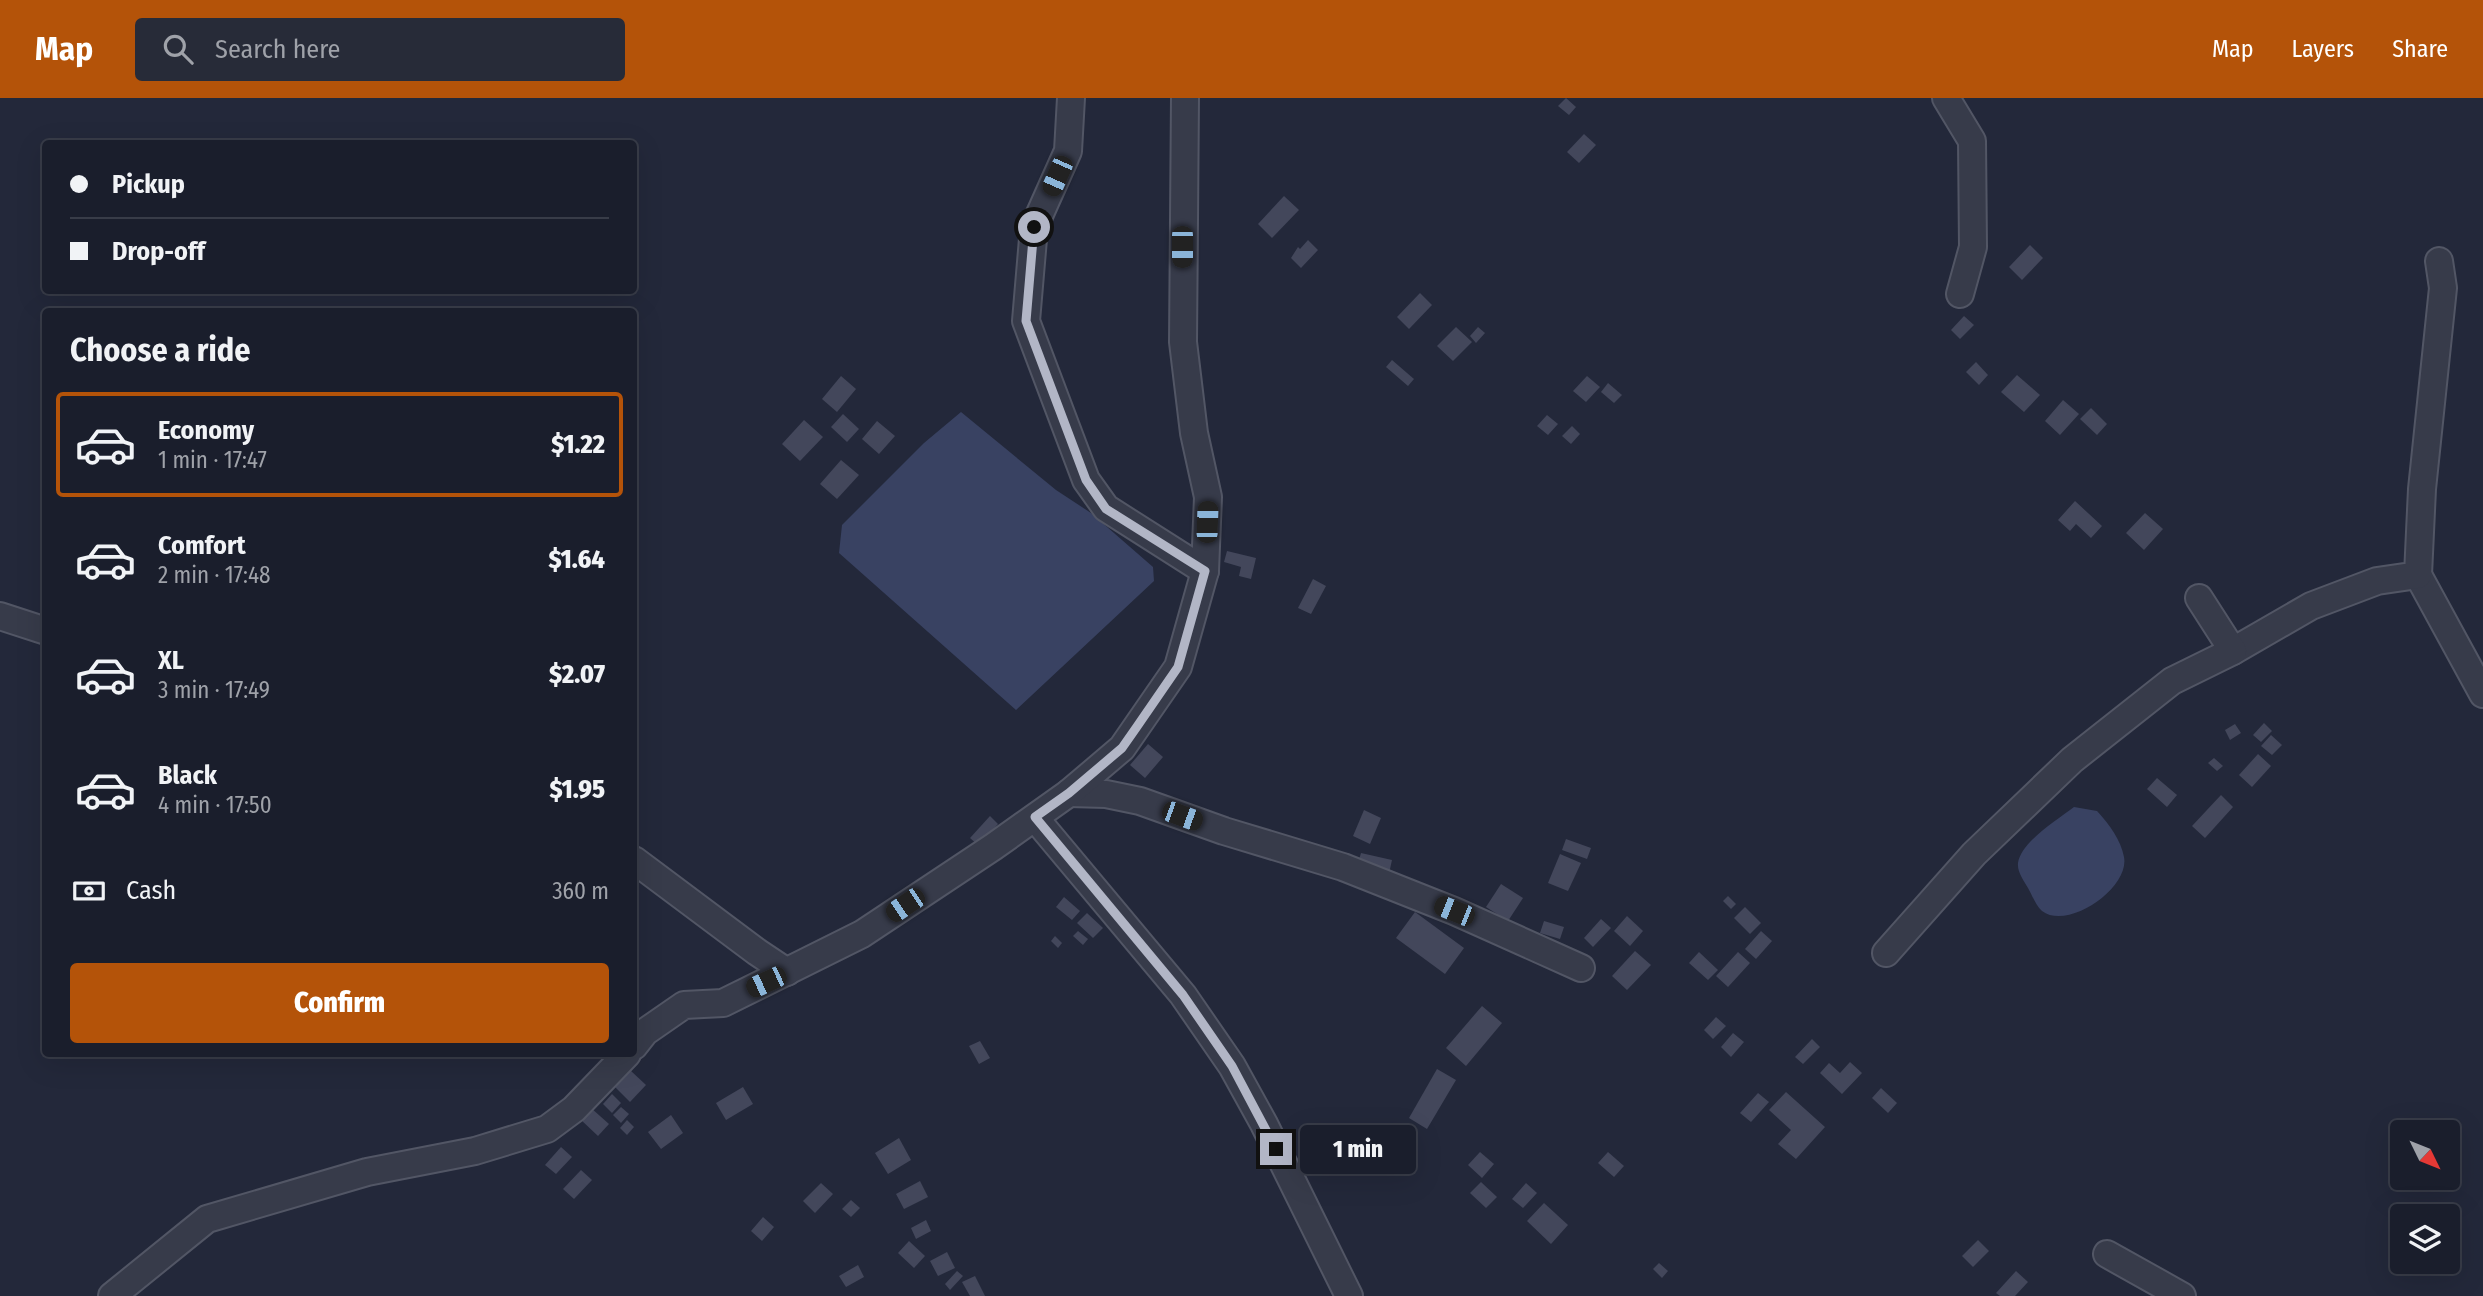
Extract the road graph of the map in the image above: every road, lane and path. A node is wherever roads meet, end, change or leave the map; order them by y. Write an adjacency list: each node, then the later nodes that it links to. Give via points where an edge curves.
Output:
1 (1071, 98): 6 (street, via 1068,151 1034,227 1026,321 1086,480 1106,509)
2 (1185, 98): 6 (street, via 1183,342 1194,433 1208,497)
3 (1946, 98): 5 (street, via 1972,141 1973,247)
4 (2439, 261): 7 (street, via 2443,288)
5 (1960, 294)
6 (1205, 571): 13 (street, via 1178,667 1122,748)
7 (2418, 575): 11 (street, via 2377,581 2311,606); 12 (street)
8 (2199, 598): 11 (street)
9 (0, 616): 10 (street)
10 (42, 630)
11 (2233, 651): 16 (street, via 2172,681 2072,760 1974,854)
12 (2483, 694)
13 (1069, 793): 14 (street); 17 (street, via 1140,801 1343,867)
14 (1035, 817): 18 (street, via 862,934); 23 (street, via 1183,995 1232,1066)
15 (637, 862): 18 (street)
16 (1886, 953)
17 (1581, 968)
18 (787, 972): 19 (street, via 723,1003 684,1005)
19 (637, 1042)
20 (624, 1057): 22 (street, via 574,1109 547,1129 475,1151 367,1171 207,1219)
21 (2107, 1254): 24 (street)
22 (112, 1296)
23 (1349, 1296)
24 (2182, 1296)

